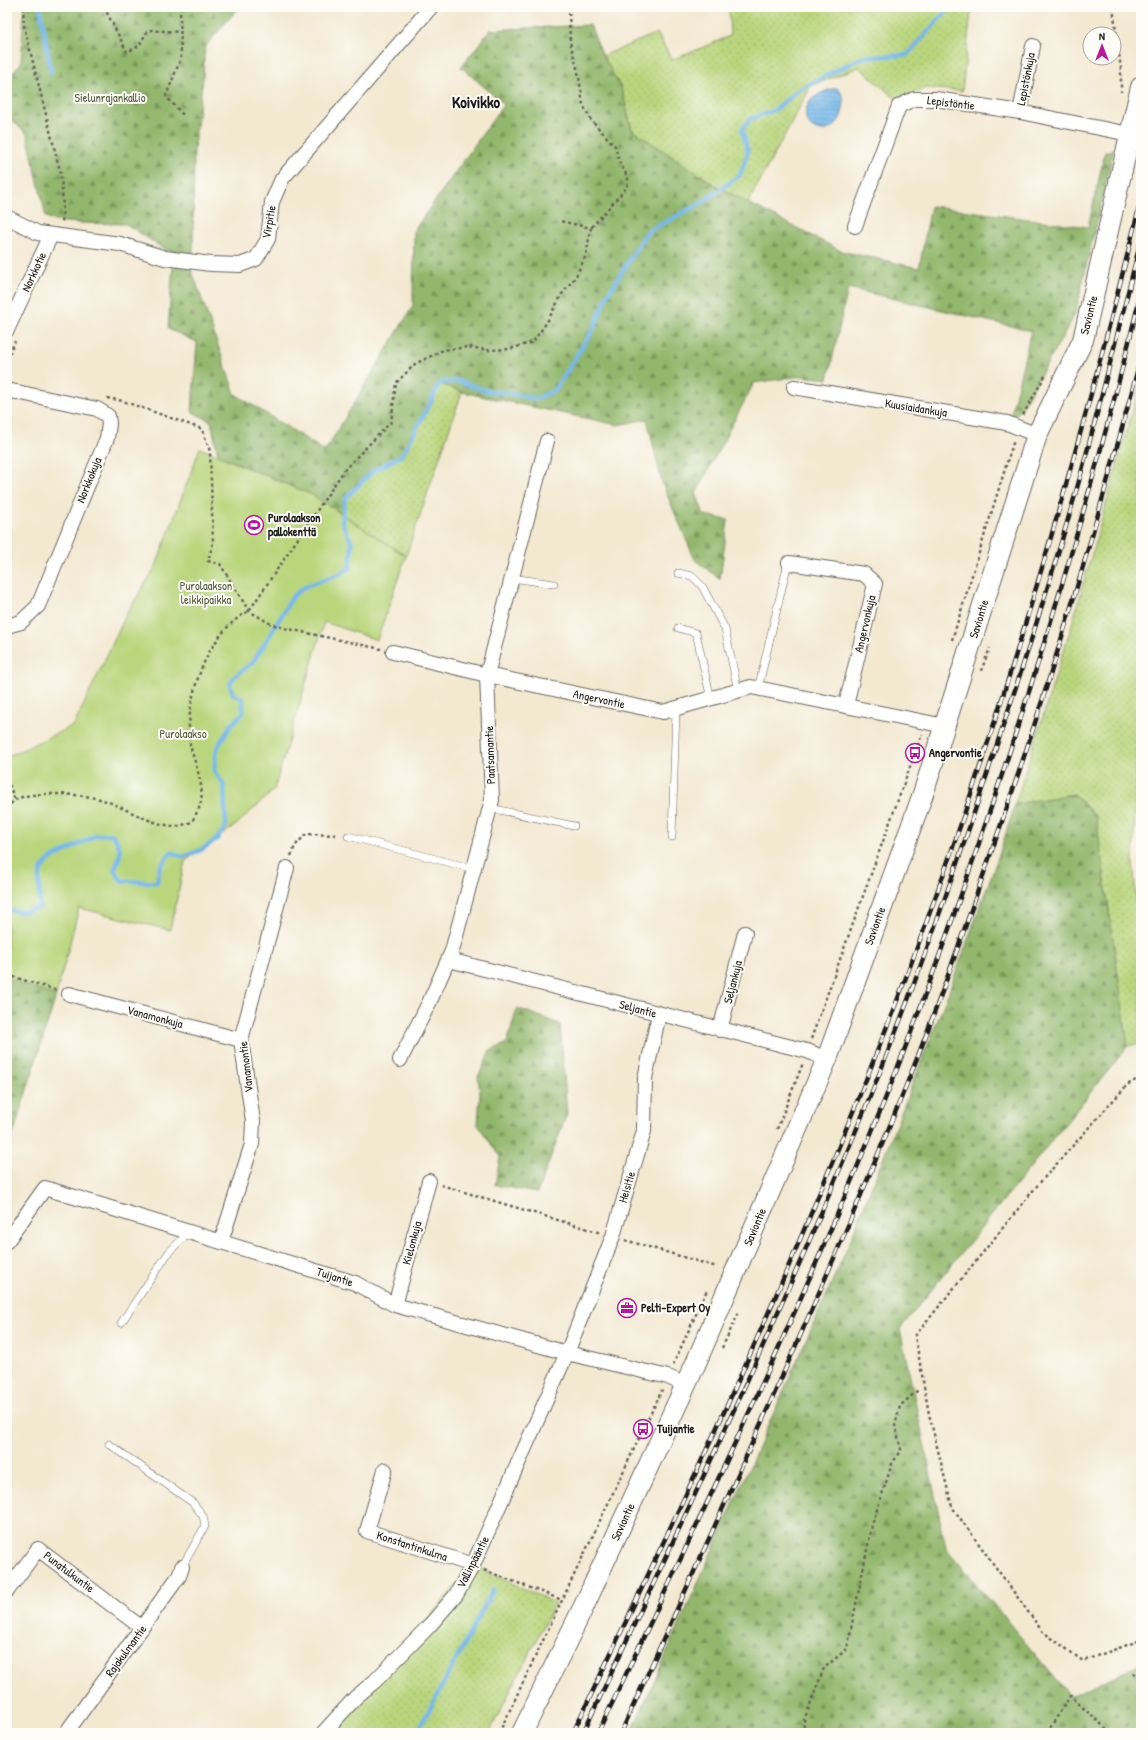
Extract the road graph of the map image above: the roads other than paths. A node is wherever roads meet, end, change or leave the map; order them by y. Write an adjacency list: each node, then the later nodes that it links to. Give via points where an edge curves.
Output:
1 (431, 7): 8 (street, Virpitie, via 282,179 272,202 268,239 256,259 240,265 211,264 165,258 120,244)
2 (1033, 46): 4 (street, Lepistönkuja)
3 (1141, 87): 5 (main road, Saviontie)
4 (1020, 112): 5 (street, Lepistöntie); 7 (street, Lepistöntie, via 936,99 914,99 899,106)
5 (1129, 134): 12 (main road, Saviontie, via 1083,340)
6 (7, 217): 8 (street, Virpitie, via 38,233)
7 (855, 226)
8 (56, 235): 9 (street, Norkkotie)
9 (7, 330)
10 (794, 387): 12 (street, Kuusiaidankuja, via 1007,423)
11 (7, 390): 18 (street, Norkkokuja, via 97,409 108,416 109,424 107,438 38,606 21,622)
12 (1037, 435): 27 (main road, Saviontie)
13 (547, 441): 16 (street, Paatsamantie)
14 (788, 565): 22 (lane); 25 (street, Angervonkuja, via 864,574 875,584)
15 (678, 573): 23 (lane, via 692,576 702,586 725,629)
16 (512, 578): 17 (lane); 21 (street, Paatsamantie)
17 (554, 584)
18 (7, 626)
19 (678, 628): 24 (lane, via 696,633)
20 (394, 652): 21 (street, Angervontie)
21 (487, 675): 26 (street, Angervontie, via 663,712); 28 (street, Paatsamantie, via 492,800)
22 (758, 689): 23 (street, Angervontie, via 751,687); 25 (street, Angervontie)
23 (738, 691): 24 (street, Angervontie)
24 (711, 699): 26 (street, Angervontie)
25 (846, 705): 27 (street, Angervontie)
26 (676, 709): 31 (lane)
27 (945, 726): 40 (main road, Saviontie)
28 (490, 808): 29 (lane); 33 (street, Paatsamantie)
29 (574, 826)
30 (348, 836): 33 (lane)
31 (672, 837)
32 (287, 868): 39 (street, Vanamontie)
33 (474, 869): 35 (street, Paatsamantie)
34 (745, 933): 38 (street, Seljankuja)
35 (449, 960): 37 (street, Seljantie); 41 (street, Paatsamantie)
36 (69, 994): 39 (street, Vanamonkuja)
37 (659, 1014): 38 (street, Seljantie); 48 (street, Heisitie, via 645,1078 644,1131 612,1236)
38 (720, 1030): 40 (street, Seljantie, via 807,1051)
39 (241, 1040): 45 (street, Vanamontie, via 253,1121 252,1144)
40 (827, 1059): 49 (main road, Saviontie)
41 (400, 1060)
42 (429, 1181): 46 (street, Kielonkuja)
43 (189, 1232): 44 (street, Tuijantie, via 46,1188); 45 (street, Tuijantie); 47 (lane, via 169,1252)
44 (7, 1241)
45 (221, 1242): 46 (street, Tuijantie, via 355,1283)
46 (395, 1305): 48 (street, Tuijantie)
47 (121, 1323)
48 (567, 1353): 49 (street, Tuijantie, via 668,1377); 52 (street, Vallinpääntie)
49 (686, 1385): 58 (main road, Saviontie)
50 (109, 1444): 53 (lane, via 193,1503 204,1516 205,1526)
51 (385, 1470): 52 (street, Konstantinkulma, via 367,1531)
52 (473, 1566): 57 (street, Vallinpääntie, via 456,1595 430,1626 356,1697)
53 (182, 1567): 55 (street, Rajakulmantie, via 179,1576)
54 (7, 1591): 55 (street, Punatulkuntie, via 38,1549)
55 (142, 1628): 56 (street, Rajakulmantie)
56 (66, 1733)
57 (323, 1733)
58 (522, 1733)

